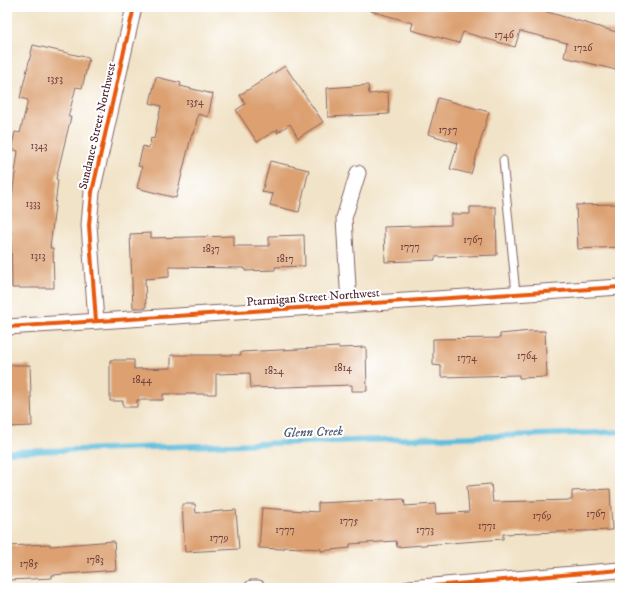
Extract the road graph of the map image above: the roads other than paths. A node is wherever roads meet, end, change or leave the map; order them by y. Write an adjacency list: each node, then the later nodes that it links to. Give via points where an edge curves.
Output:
1 (134, 7): 7 (street, Sundance Street Northwest, via 92,199 89,225)
2 (503, 160): 5 (lane)
3 (358, 173): 6 (street, via 344,218)
4 (620, 287): 5 (street, Ptarmigan Street Northwest)
5 (516, 294): 6 (street, Ptarmigan Street Northwest)
6 (349, 304): 7 (street, Ptarmigan Street Northwest)
7 (96, 321): 8 (street, Ptarmigan Street Northwest)
8 (7, 327)
9 (620, 570): 10 (street)
10 (537, 583): 13 (street)
11 (252, 588): 12 (street)
12 (258, 588)
13 (409, 588)

